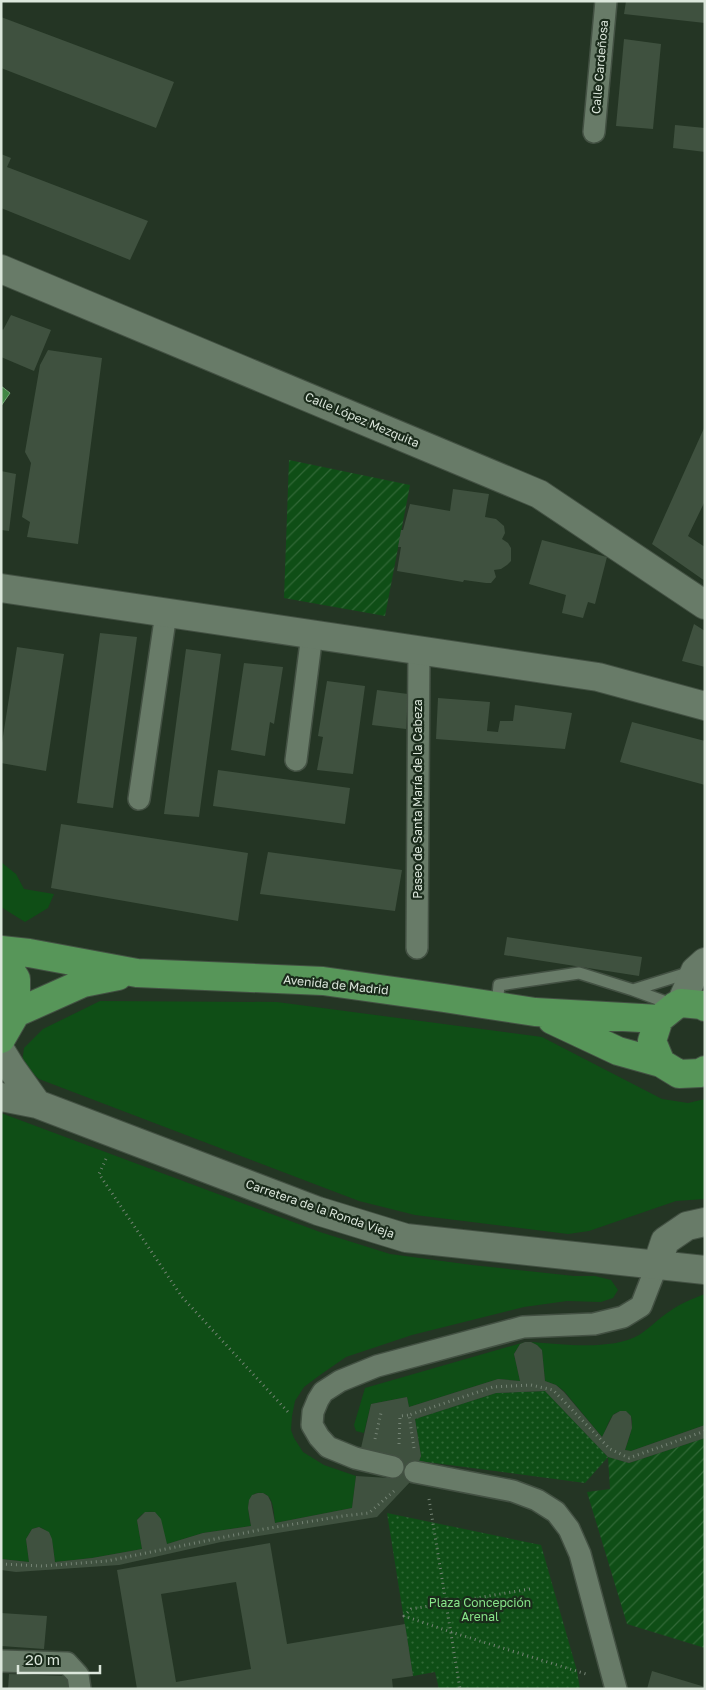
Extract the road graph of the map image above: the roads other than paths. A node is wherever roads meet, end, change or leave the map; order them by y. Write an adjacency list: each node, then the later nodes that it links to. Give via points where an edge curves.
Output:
1 (606, 1): 2 (street, Calle Cardeñosa)
2 (594, 132)
3 (1, 269): 5 (street, Calle López Mezquita, via 539,494)
4 (1, 588): 6 (street)
5 (705, 605)
6 (166, 613): 7 (street); 11 (street)
7 (312, 634): 8 (street); 10 (street)
8 (419, 650): 9 (street, via 598,677); 12 (street, Paseo de Santa María de la Cabeza)
9 (705, 706)
10 (296, 760)
11 (139, 799)
12 (417, 948)
13 (1, 950): 16 (highway, Avenida de Madrid)
14 (1, 956): 21 (highway, via 16,979)
15 (700, 966): 17 (lane); 19 (street)
16 (137, 973): 18 (highway, Avenida de Madrid, via 323,981); 21 (highway, Avenida de Madrid, via 83,983)
17 (633, 990): 18 (lane, via 579,973 499,985); 19 (lane)
18 (497, 1006): 20 (highway, Avenida de Madrid)
19 (680, 1009): 20 (highway, Avenida de Madrid); 24 (highway, via 652,1041)
20 (534, 1012): 24 (highway, Avenida de Madrid, via 618,1050)
21 (16, 1013): 22 (highway)
22 (1, 1039)
23 (1, 1050): 27 (street)
24 (661, 1062): 25 (highway, Avenida de Madrid, via 679,1074)
25 (705, 1070)
26 (1, 1097): 27 (street, Carretera de la Ronda Vieja)
27 (37, 1104): 29 (street, Carretera de la Ronda Vieja, via 318,1211 406,1238)
28 (705, 1222): 29 (street, via 687,1226 665,1241)
29 (656, 1266): 30 (street, Carretera de la Ronda Vieja); 31 (street, via 641,1306 623,1317 594,1324 523,1327 377,1366 340,1381 323,1392 313,1412 312,1424 328,1447 355,1458)
30 (705, 1270)
31 (395, 1459)
32 (415, 1464): 35 (street, via 513,1491 538,1500 556,1512 569,1529 580,1554)
33 (1, 1661): 34 (street, via 67,1663 78,1675)
34 (80, 1689)
35 (616, 1689)

